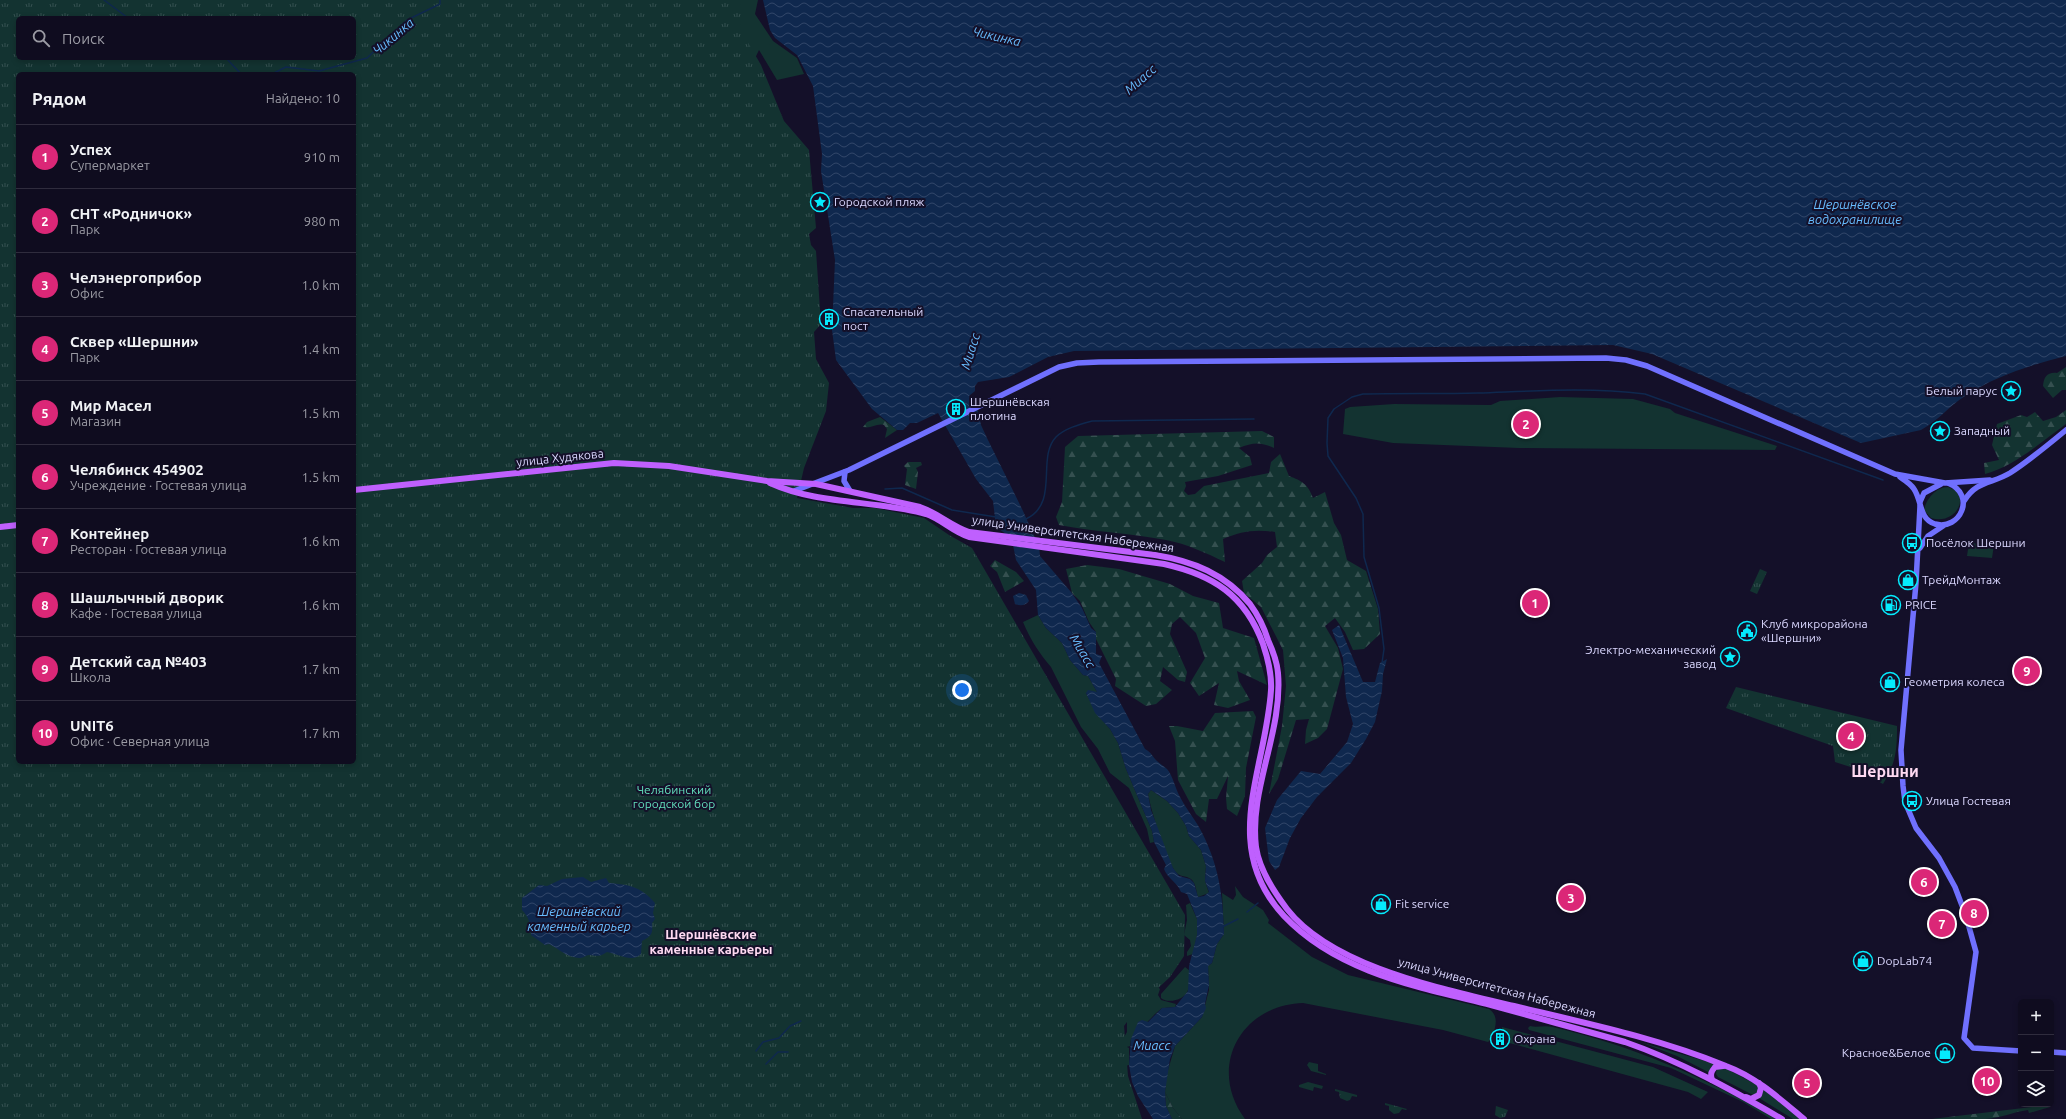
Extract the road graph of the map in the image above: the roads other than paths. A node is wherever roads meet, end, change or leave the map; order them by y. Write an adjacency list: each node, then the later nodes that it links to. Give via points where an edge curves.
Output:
1 (2066, 430): 4 (main road, via 2009,474)
2 (845, 472): 3 (main road, via 1059,366 1077,363 1606,358 1647,366); 7 (main road); 10 (main road, via 844,481)
3 (1895, 474): 6 (main road); 12 (main road, via 1910,484)
4 (1990, 480): 6 (main road); 11 (main road, via 1973,489)
5 (767, 481): 7 (main road, улица Университетская Набережная); 8 (main road, улица Худякова, via 669,466 614,463); 9 (main road, улица Университетская Набережная)
6 (1946, 483): 11 (main road, via 1959,489); 12 (main road, via 1928,490)
7 (816, 484): 9 (main road); 10 (main road, улица Университетская Набережная)
8 (356, 490)
9 (794, 491): 16 (main road, улица Университетская Набережная, via 927,515 957,533)
10 (850, 491): 16 (main road, улица Университетская Набережная, via 920,507 936,513 958,528)
11 (1964, 501): 13 (main road, via 1959,515)
12 (1920, 504): 13 (main road, via 1928,520 1935,524); 17 (main road)
13 (1945, 524): 17 (main road, via 1922,542)
14 (16, 525): 15 (main road)
15 (0, 527)
16 (980, 536): 18 (main road, улица Университетская Набережная)
17 (1918, 552): 19 (main road, via 1901,750 1906,802 1916,828 1939,858 1955,887 1976,952 1964,1038 1973,1048)
18 (1138, 556): 22 (main road, улица Университетская Набережная, via 1178,559 1212,572 1241,594 1259,617 1264,628 1276,662 1278,692 1258,802 1256,849 1275,892 1303,926 1356,958 1405,977 1669,1045); 23 (main road, улица Университетская Набережная, via 1184,569 1220,585 1238,601 1259,632 1268,658 1271,689 1250,806 1251,852 1263,885 1283,914 1303,934 1328,952 1374,973 1625,1042 1658,1054)
19 (2018, 1052)
20 (2054, 1052): 21 (main road)
21 (2066, 1053)
22 (1726, 1066): 23 (main road, via 1715,1067 1710,1074); 24 (main road, улица Университетская Набережная)
23 (1712, 1080): 25 (main road, улица Университетская Набережная)
24 (1759, 1083): 25 (main road, via 1759,1095 1751,1099); 27 (main road, улица Университетская Набережная)
25 (1743, 1097): 26 (main road, улица Университетская Набережная)
26 (1782, 1119)
27 (1804, 1119)

